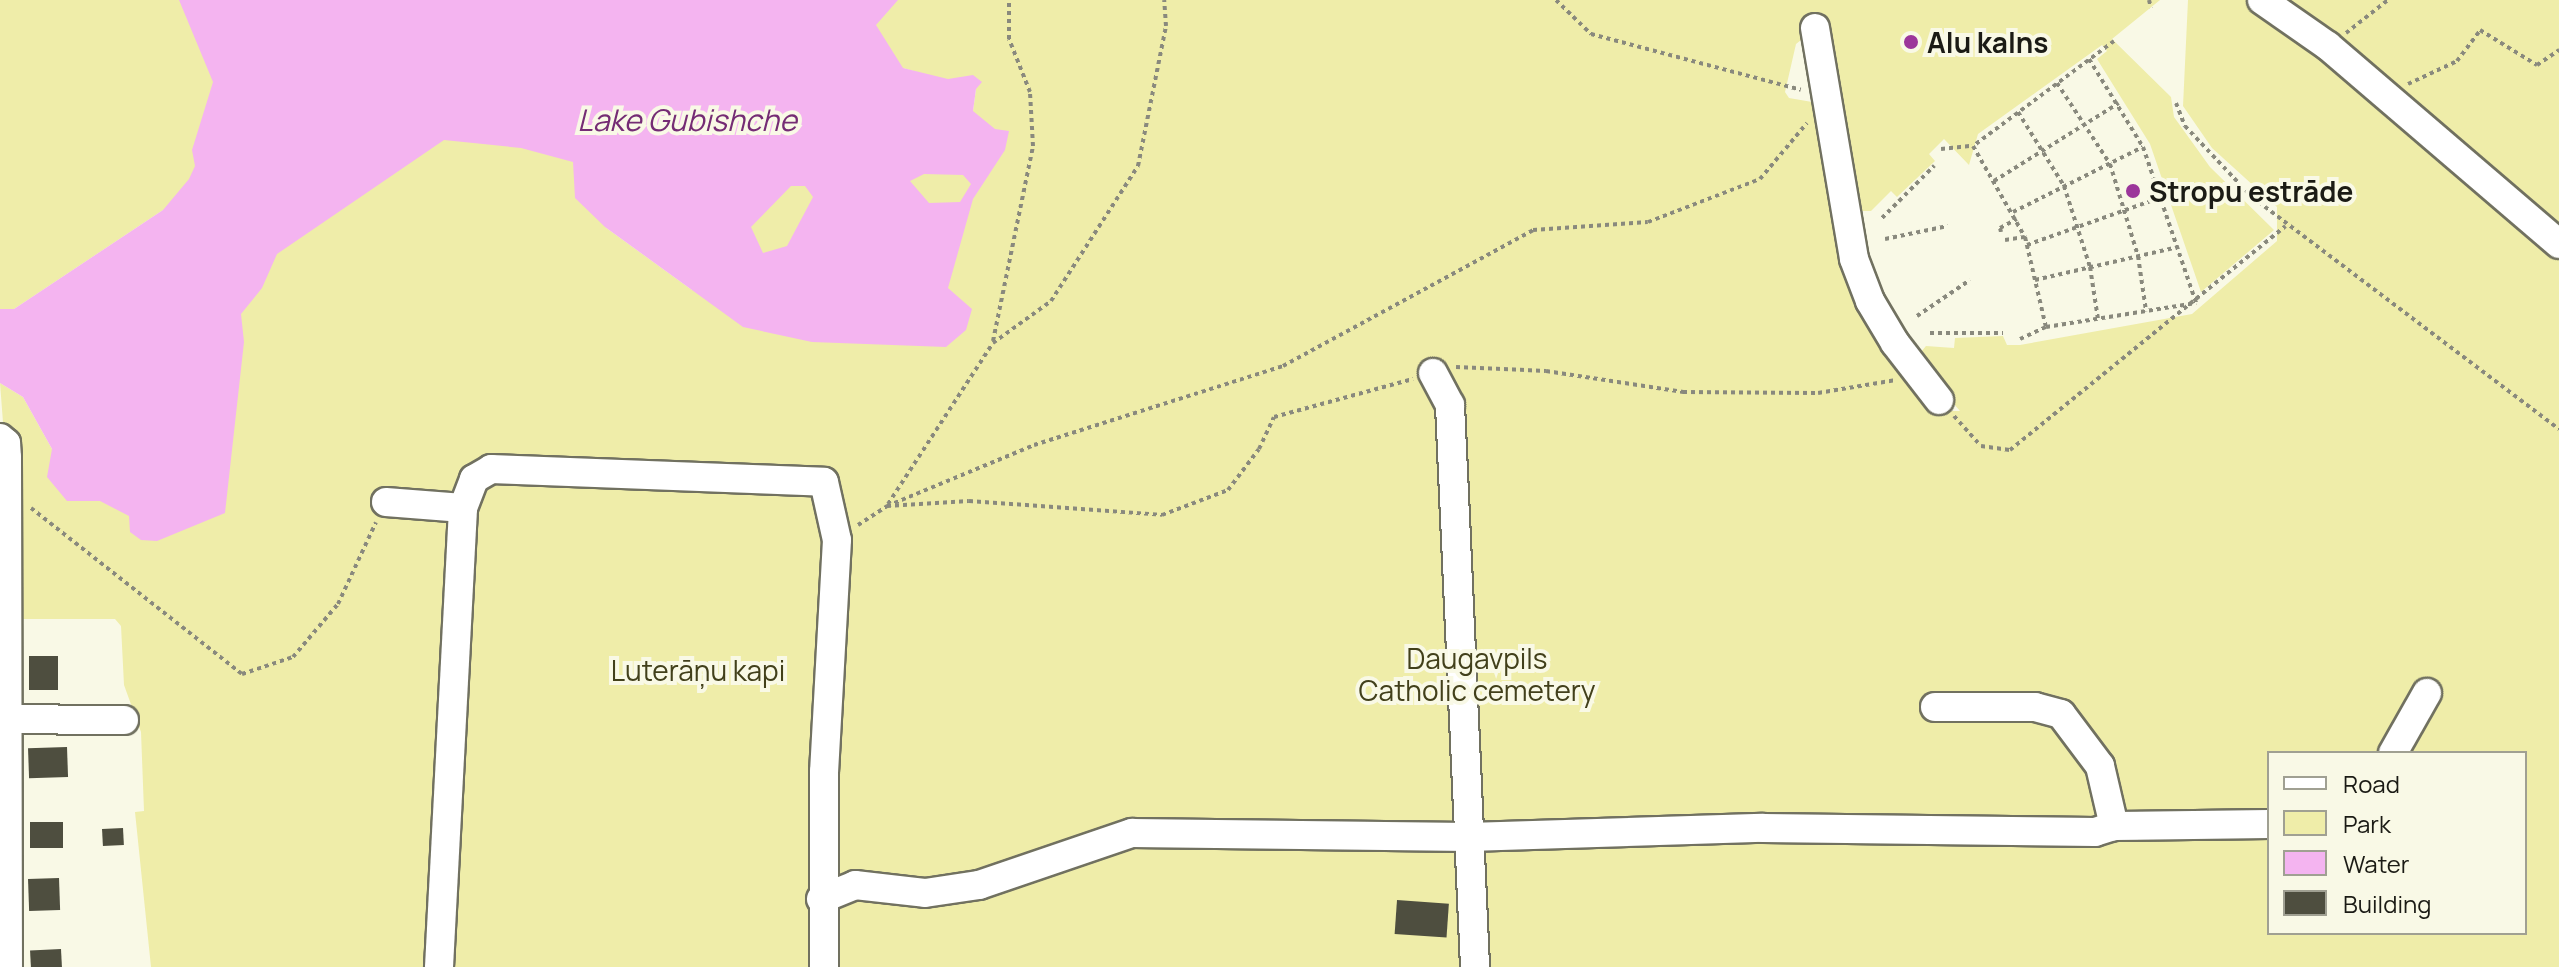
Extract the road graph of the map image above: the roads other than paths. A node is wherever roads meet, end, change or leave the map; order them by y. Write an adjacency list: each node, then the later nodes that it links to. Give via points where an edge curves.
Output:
1 (2262, 0): 3 (street, via 2328,46)
2 (1815, 28): 5 (street, via 1854,259 1870,301)
3 (2559, 244)
4 (1433, 373): 16 (street, via 1450,405)
5 (1939, 400)
6 (4, 448): 11 (street)
7 (386, 502): 8 (street)
8 (463, 508): 17 (street, via 474,479 491,469 824,482 837,540); 19 (street)
9 (2427, 693): 13 (street)
10 (1935, 707): 15 (street, via 2035,707 2061,714 2100,766)
11 (3, 719): 12 (street); 18 (street)
12 (124, 720)
13 (2394, 751)
14 (2267, 824): 15 (street)
15 (2114, 826): 16 (street, via 2095,832 1763,828)
16 (1469, 837): 17 (street, via 1132,833 979,885 925,893 855,885); 21 (street)
17 (821, 899): 20 (street)
18 (8, 967)
19 (439, 967)
20 (824, 967)
21 (1475, 967)

